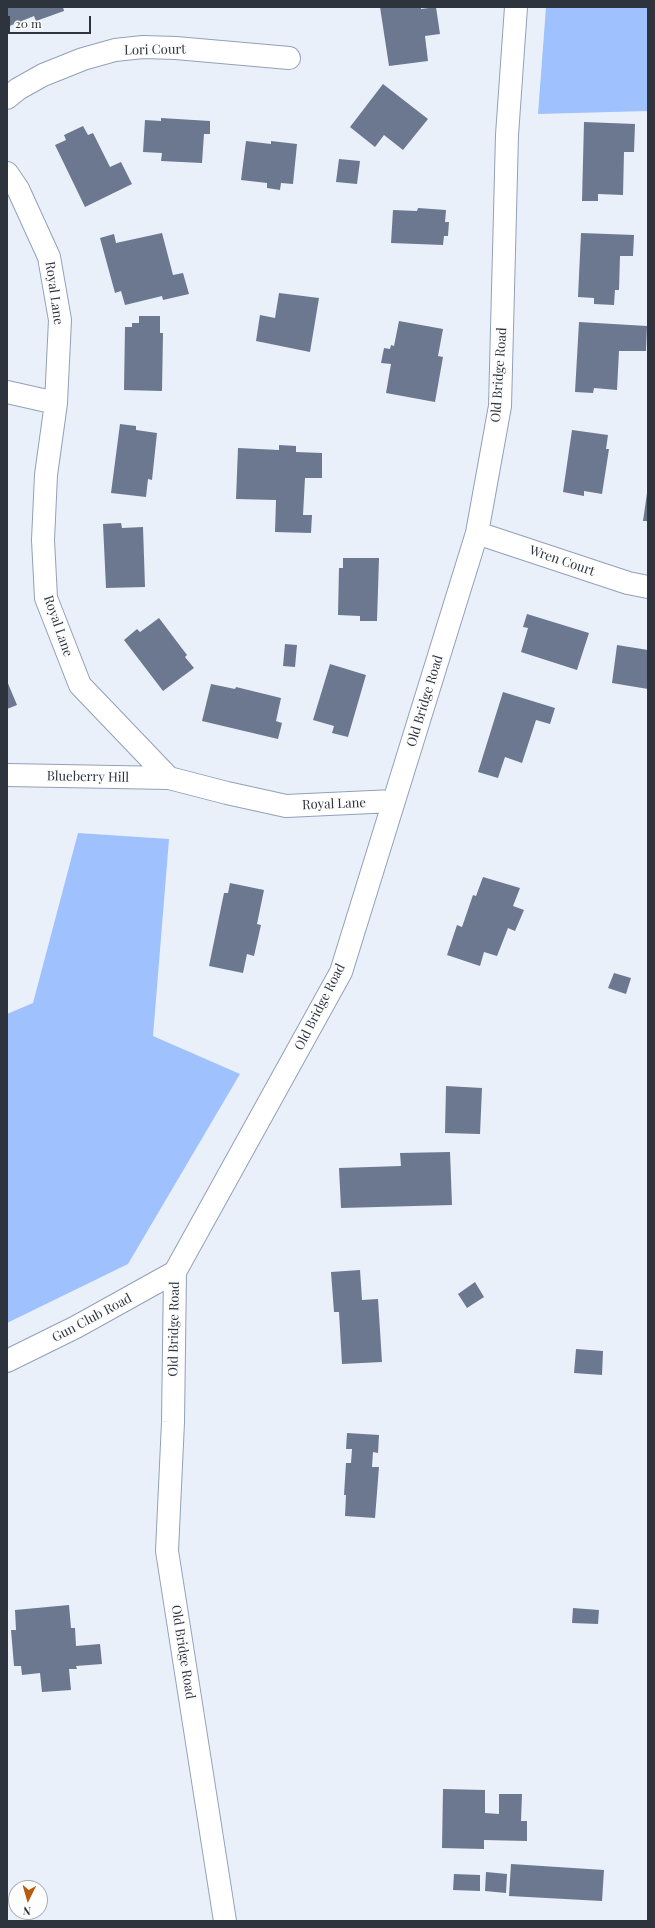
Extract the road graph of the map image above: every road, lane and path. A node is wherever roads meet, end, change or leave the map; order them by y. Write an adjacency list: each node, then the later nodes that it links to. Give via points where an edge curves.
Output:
1 (516, 7): 7 (street, Old Bridge Road, via 507,135 500,406)
2 (289, 58): 3 (street, Lori Court, via 176,48 143,47 115,50 83,58 43,75)
3 (7, 98)
4 (7, 173): 6 (street, Royal Lane, via 18,189 49,257 60,320)
5 (7, 392): 6 (street)
6 (56, 403): 10 (street, Royal Lane, via 46,475 43,540 46,598 80,685)
7 (478, 533): 8 (street, Wren Court, via 628,583); 11 (street, Old Bridge Road)
8 (648, 587)
9 (7, 775): 10 (street, Blueberry Hill)
10 (169, 778): 11 (street, Royal Lane, via 286,806)
11 (393, 801): 12 (street, Old Bridge Road, via 341,972)
12 (175, 1272): 13 (street, Gun Club Road, via 76,1327); 14 (street, Old Bridge Road, via 173,1422 167,1551)
13 (7, 1361)
14 (225, 1921)

